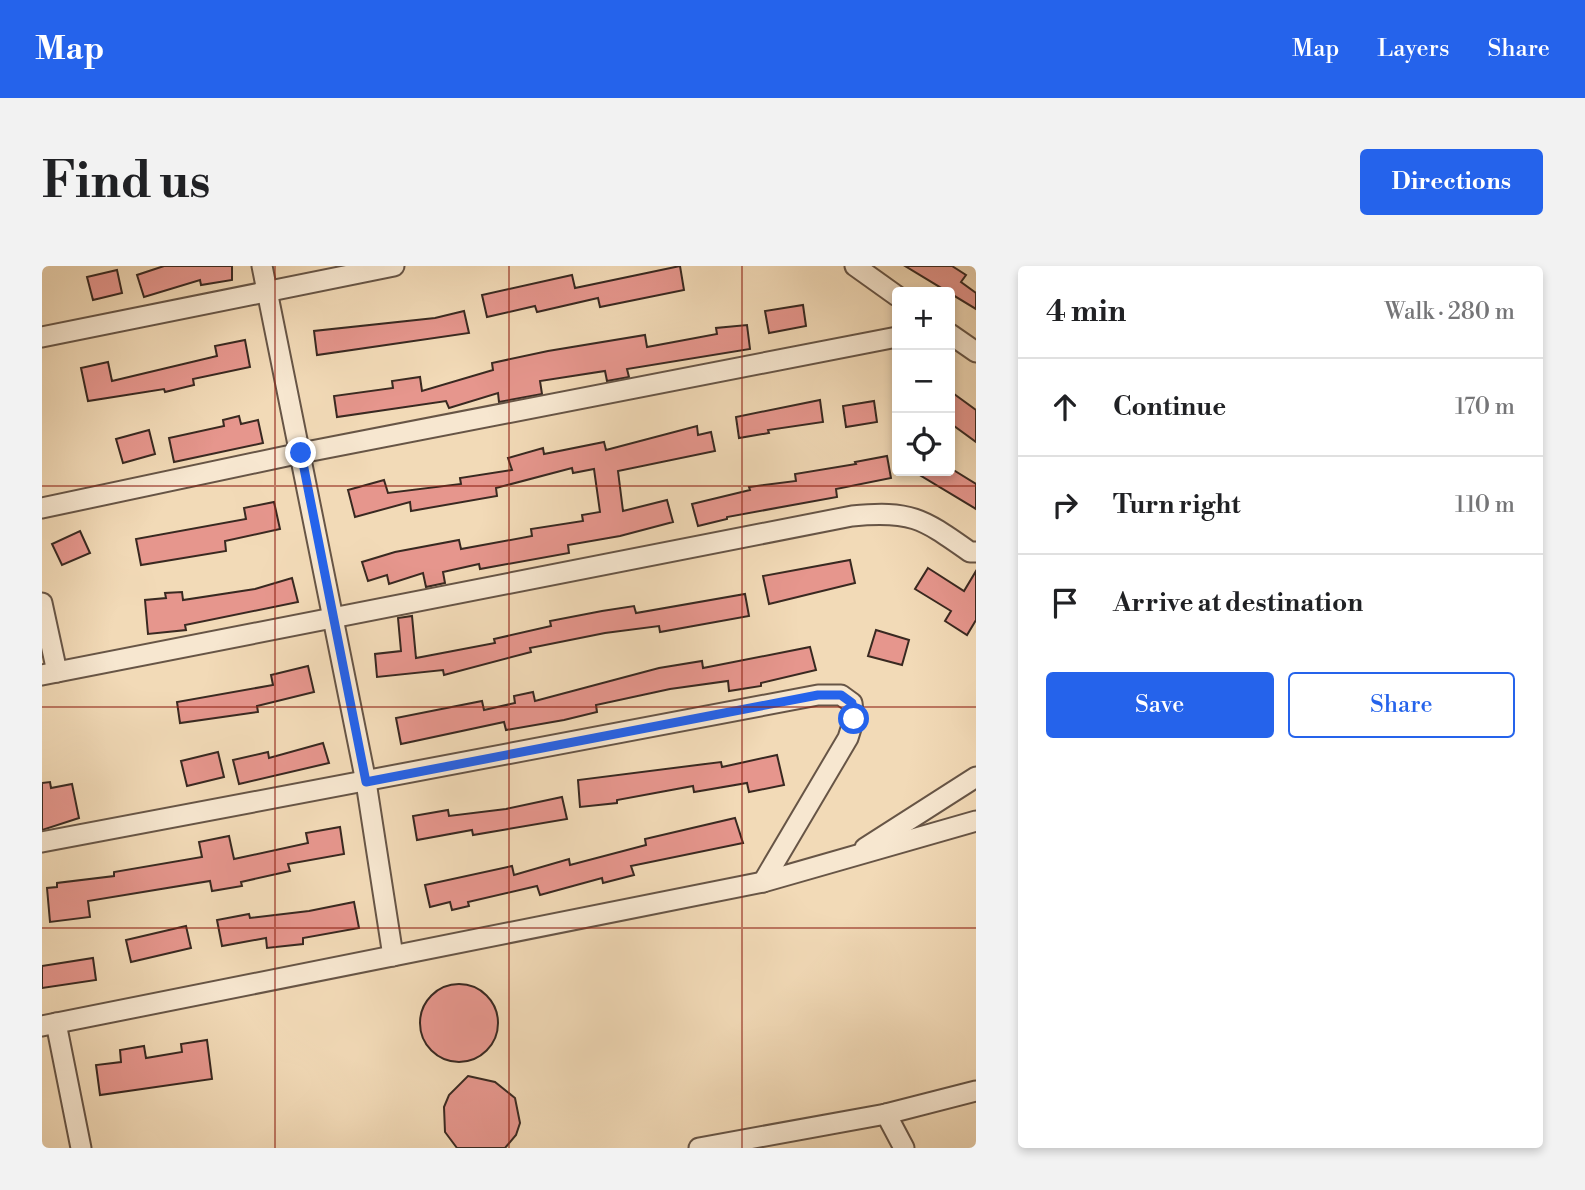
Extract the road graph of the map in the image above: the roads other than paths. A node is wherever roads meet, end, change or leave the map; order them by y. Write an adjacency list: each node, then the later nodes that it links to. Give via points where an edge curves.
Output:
1 (262, 266): 4 (street)
2 (394, 266): 4 (street)
3 (855, 266): 5 (street)
4 (267, 292): 6 (street); 10 (street)
5 (892, 292)
6 (42, 337)
7 (955, 337): 9 (street)
8 (892, 338): 10 (street)
9 (976, 352)
10 (301, 453): 11 (street); 14 (street)
11 (42, 508)
12 (976, 552): 14 (street, via 923,520 877,513)
13 (42, 603): 15 (street)
14 (334, 619): 15 (street); 17 (street)
15 (49, 673)
16 (976, 777): 20 (street)
17 (366, 782): 19 (street); 21 (street, via 818,695 841,695 852,703 854,719 848,738); 22 (street)
18 (976, 821): 20 (street)
19 (42, 842)
20 (848, 858): 21 (street)
21 (763, 882): 22 (street)
22 (393, 956): 23 (street)
23 (49, 1024): 26 (street)
24 (976, 1091): 25 (street)
25 (886, 1114): 27 (street); 28 (street)
26 (81, 1148)
27 (699, 1148)
28 (904, 1148)

